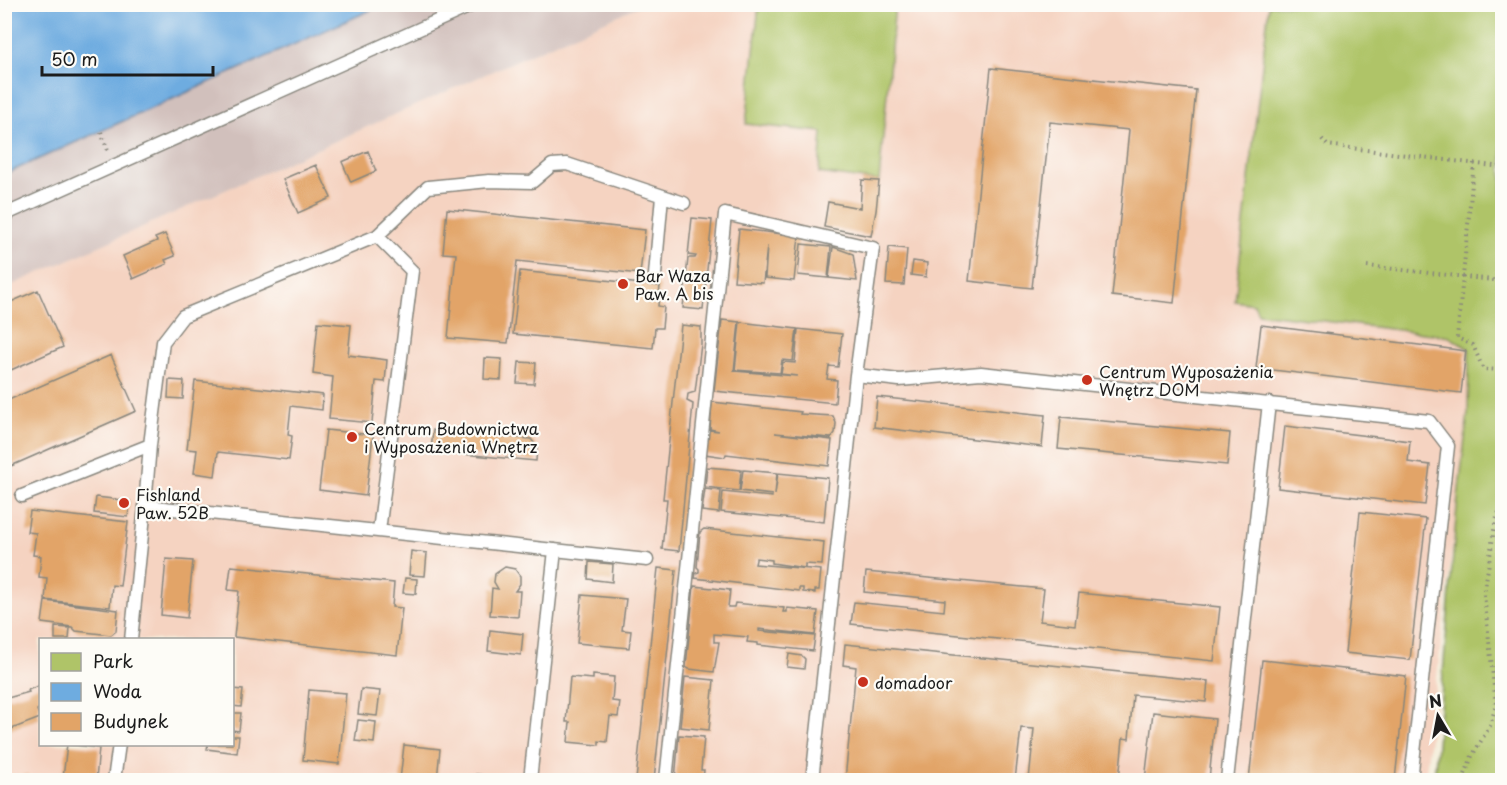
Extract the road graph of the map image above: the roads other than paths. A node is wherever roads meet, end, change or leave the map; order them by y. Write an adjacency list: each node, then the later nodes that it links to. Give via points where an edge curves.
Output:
1 (475, 4): 4 (lane)
2 (662, 196): 3 (lane); 5 (lane, via 567,164 552,165 532,182 489,181 428,187); 6 (lane)
3 (684, 203)
4 (4, 214)
5 (377, 236): 9 (lane, via 183,316 163,342); 12 (lane, via 412,272)
6 (655, 275)
7 (856, 375): 8 (lane, via 899,380 981,373); 19 (lane, via 873,248 725,213); 20 (lane)
8 (1269, 403): 21 (lane); 22 (lane, via 1429,421 1448,446)
9 (150, 445): 10 (lane); 11 (lane)
10 (22, 496)
11 (145, 506): 12 (lane); 15 (lane)
12 (379, 531): 13 (lane)
13 (555, 550): 14 (lane); 18 (lane)
14 (647, 560)
15 (131, 638)
16 (118, 746): 17 (lane)
17 (114, 780)
18 (530, 780)
19 (666, 780)
20 (812, 780)
21 (1227, 780)
22 (1411, 780)

